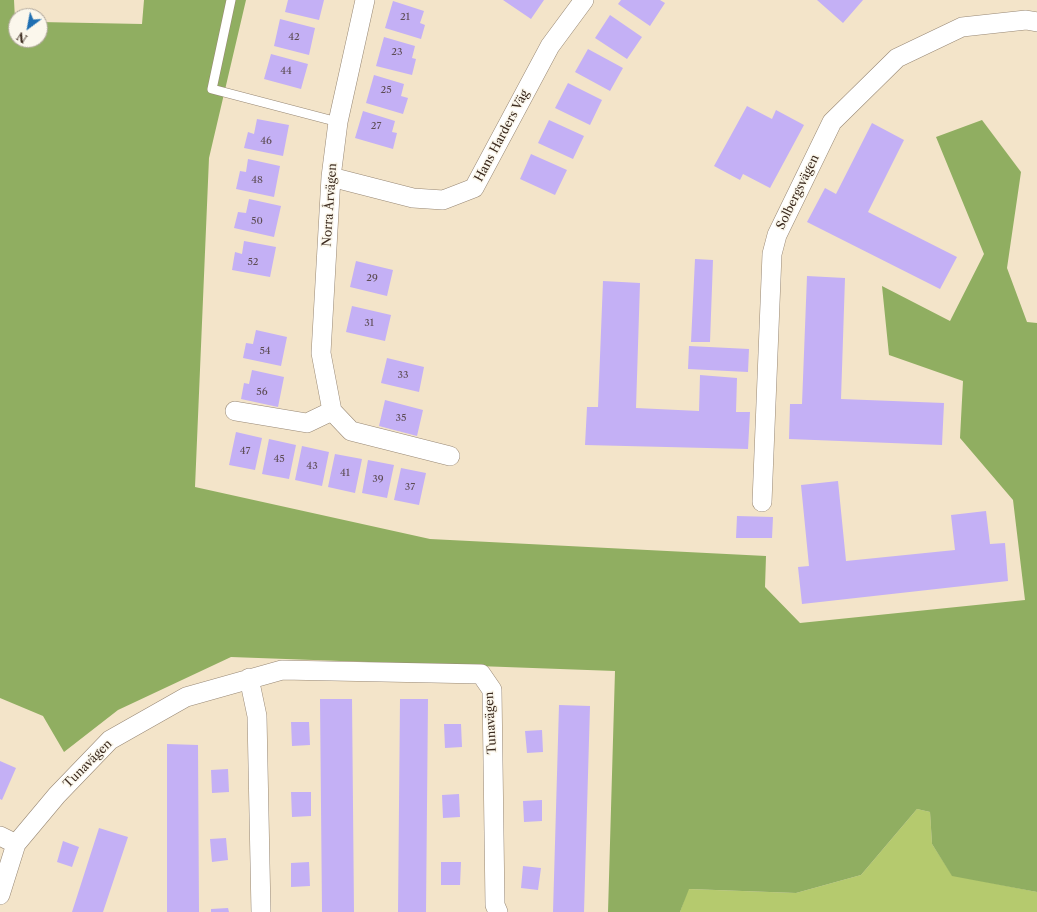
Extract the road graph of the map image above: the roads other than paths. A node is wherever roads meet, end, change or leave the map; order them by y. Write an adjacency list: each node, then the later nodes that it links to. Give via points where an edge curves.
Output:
1 (231, 0): 5 (lane, via 212,89)
2 (365, 0): 5 (street, Norra Årvägen)
3 (584, 0): 6 (street, Hans Harders Väg, via 550,46 474,188 443,200 420,198)
4 (1037, 22): 10 (street, Solbergsvägen, via 1026,20 962,27 897,58 832,122 777,235 772,254)
5 (338, 122): 6 (street, Norra Årvägen)
6 (331, 177): 8 (street, Norra Årvägen, via 321,353)
7 (235, 411): 8 (street, via 307,423)
8 (332, 411): 9 (street, via 351,431)
9 (450, 456)
10 (762, 502)
11 (249, 678): 12 (street, Tunavägen, via 186,697 110,740 56,796); 14 (street, via 257,716); 15 (street, Tunavägen, via 282,670 481,674 492,690)
12 (8, 840): 13 (street, Tunavägen)
13 (0, 895)
14 (261, 912)
15 (498, 912)

